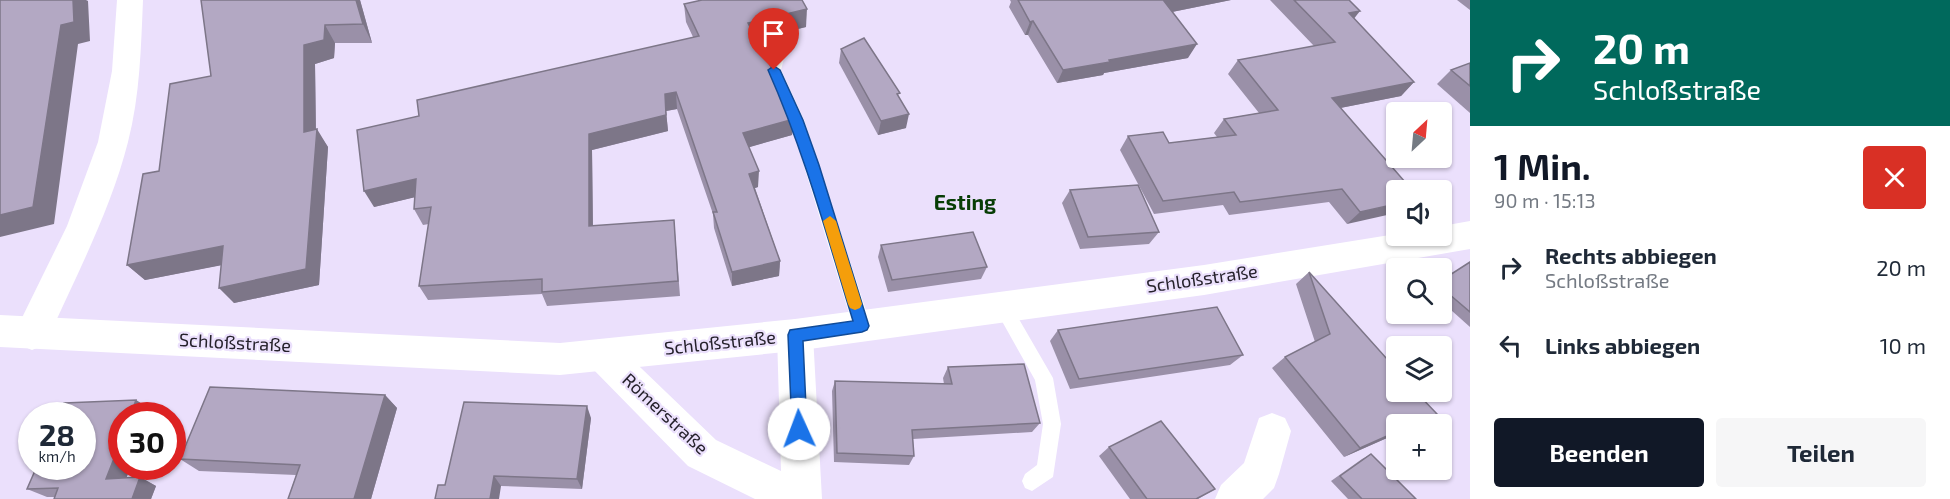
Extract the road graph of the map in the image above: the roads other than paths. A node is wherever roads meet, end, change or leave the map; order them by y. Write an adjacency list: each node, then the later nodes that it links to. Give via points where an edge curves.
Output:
1 (130, 0): 6 (street, via 126,71 113,142 82,226)
2 (778, 54): 5 (lane, via 774,70 797,120)
3 (1470, 236): 4 (street, Schloßstraße, via 1204,280)
4 (1003, 307): 5 (street, Schloßstraße); 10 (lane, via 1044,378 1052,424 1046,470)
5 (862, 326): 7 (street, Schloßstraße)
6 (16, 332): 8 (street, Schloßstraße, via 561,359)
7 (795, 335): 8 (street, Schloßstraße); 12 (street)
8 (603, 355): 11 (street, Römerstraße, via 702,453)
9 (1272, 431): 13 (street, via 1260,474)
10 (1032, 481)
11 (796, 499)
12 (802, 499)
13 (1235, 499)

